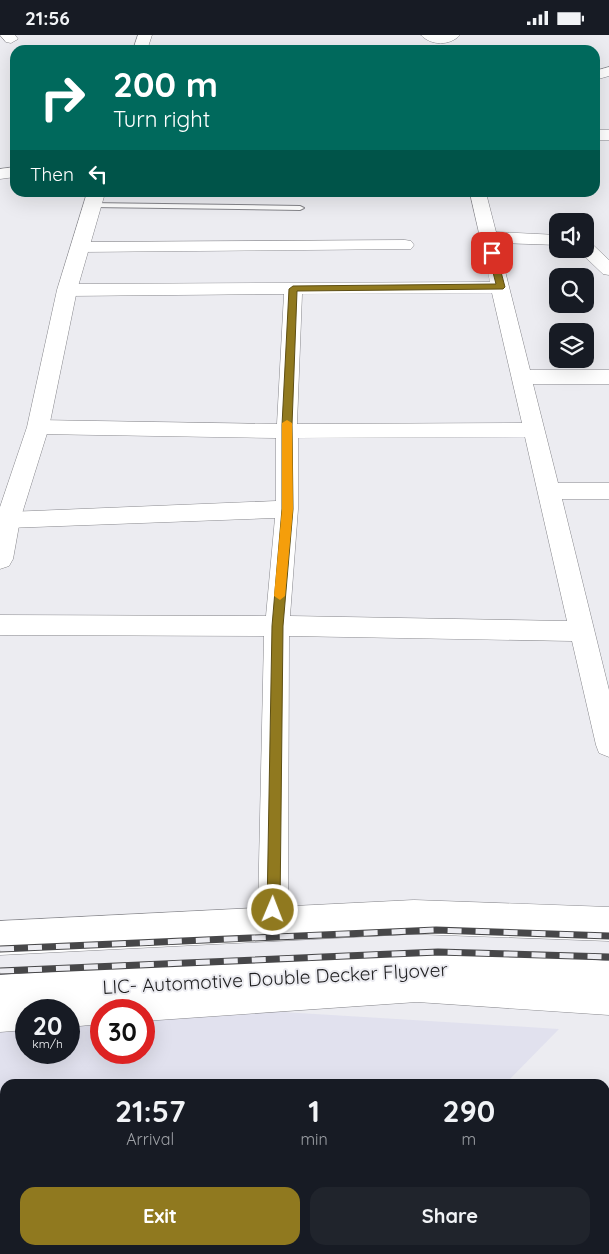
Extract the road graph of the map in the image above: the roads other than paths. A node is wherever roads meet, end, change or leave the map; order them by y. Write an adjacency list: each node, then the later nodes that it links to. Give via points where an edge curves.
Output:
1 (479, 197): 4 (street)
2 (94, 199): 3 (lane); 7 (main road)
3 (300, 208)
4 (488, 237): 5 (street); 10 (street)
5 (549, 240)
6 (405, 245): 7 (street)
7 (80, 247): 12 (main road)
8 (594, 256): 9 (street)
9 (609, 270)
10 (500, 287): 11 (street); 13 (street)
11 (293, 289): 12 (street); 17 (street)
12 (67, 290): 15 (main road)
13 (522, 377): 14 (street); 16 (street)
14 (609, 377)
15 (38, 427): 17 (street); 21 (main road)
16 (534, 430): 17 (street); 18 (street)
17 (288, 431): 20 (street)
18 (550, 491): 19 (street); 25 (street)
19 (609, 491)
20 (288, 509): 21 (street); 24 (street)
21 (4, 520): 22 (main road)
22 (0, 559)
23 (0, 625): 24 (street)
24 (277, 626): 25 (street); 27 (street)
25 (583, 631): 26 (street)
26 (609, 742)
27 (273, 910): 28 (main road, via 417,904); 29 (main road)
28 (609, 910)
29 (0, 922)
30 (609, 924): 31 (main road, via 414,917)
31 (0, 938)
32 (609, 978): 33 (main road, LIC- Automotive Double Decker Flyover, via 414,968)
33 (0, 992)
34 (609, 998): 35 (main road, via 417,985)
35 (80, 1008)
36 (15, 1012): 37 (main road)
37 (0, 1013)

